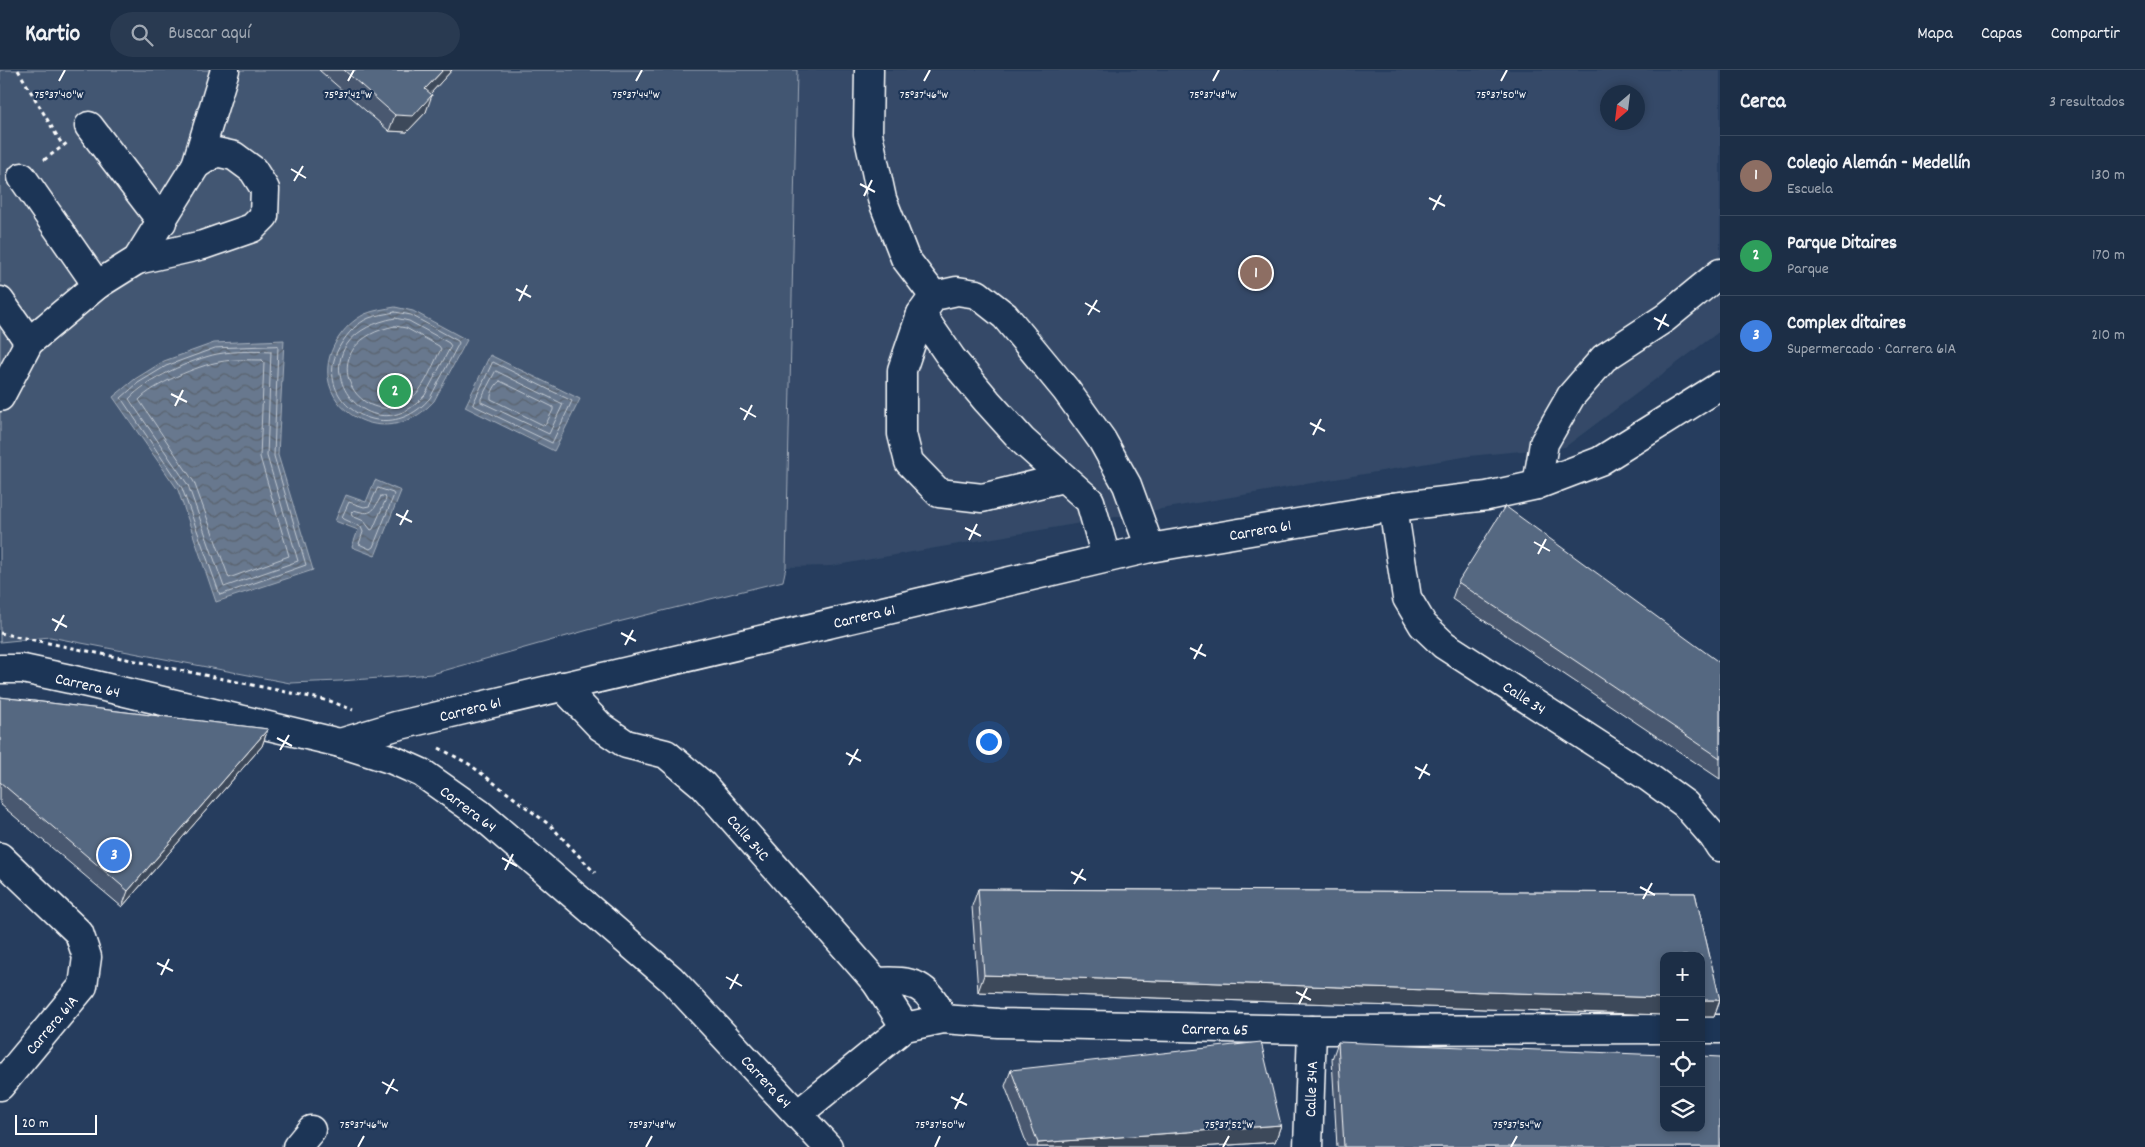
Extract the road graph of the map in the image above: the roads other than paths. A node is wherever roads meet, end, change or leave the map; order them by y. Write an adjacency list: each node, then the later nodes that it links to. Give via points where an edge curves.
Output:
1 (225, 70): 4 (street)
2 (869, 70): 11 (street, via 868,134 882,199)
3 (89, 126): 6 (street)
4 (196, 165): 6 (street); 7 (street, via 216,152 234,156 253,170 265,189 264,216 252,228 203,245)
5 (22, 177): 9 (street)
6 (162, 222): 7 (street)
7 (137, 260): 9 (street)
8 (1720, 273): 16 (street, via 1665,318 1604,358 1593,370 1571,396 1544,443)
9 (97, 285): 12 (street)
10 (0, 301): 12 (street)
11 (928, 305): 15 (street, via 952,359 1023,441); 15 (street, via 902,370 902,434 908,462 939,493 982,498); 17 (street, via 958,291 977,294 1005,316 1102,440)
12 (29, 342): 14 (street)
13 (1720, 386): 16 (street, Carrera 61, via 1600,461)
14 (0, 397)
15 (1063, 478): 18 (street)
16 (1537, 485): 19 (street, Carrera 61, via 1487,496)
17 (1127, 486): 18 (street); 20 (street)
18 (1090, 501): 21 (street)
19 (1393, 507): 20 (street, Carrera 61); 25 (street, Calle 34, via 1408,598 1423,625 1444,645 1685,804)
20 (1150, 548): 21 (street, Carrera 61)
21 (1106, 558): 23 (street, Carrera 61)
22 (0, 670): 24 (street, Carrera 64, via 23,669 61,677)
23 (562, 686): 24 (street, Carrera 61, via 396,726); 27 (street, Calle 34C, via 601,727 626,744 666,754 703,785)
24 (340, 743): 35 (street, Carrera 64, via 422,773 480,814 671,979)
25 (1720, 847)
26 (3, 865): 34 (street, Carrera 61A, via 80,933 87,957 84,986)
27 (876, 982): 28 (street, via 899,981 921,987 935,1000); 29 (street, Calle 34C)
28 (943, 1019): 29 (street, Carrera 65); 33 (street, Carrera 65)
29 (905, 1027): 35 (street, Carrera 65)
30 (1660, 1029): 33 (street, Carrera 65)
31 (1705, 1029): 32 (street)
32 (1720, 1029)
33 (1312, 1030): 37 (street, Calle 34A)
34 (0, 1086)
35 (798, 1114): 36 (street, Carrera 64)
36 (828, 1147)
37 (1308, 1147)

